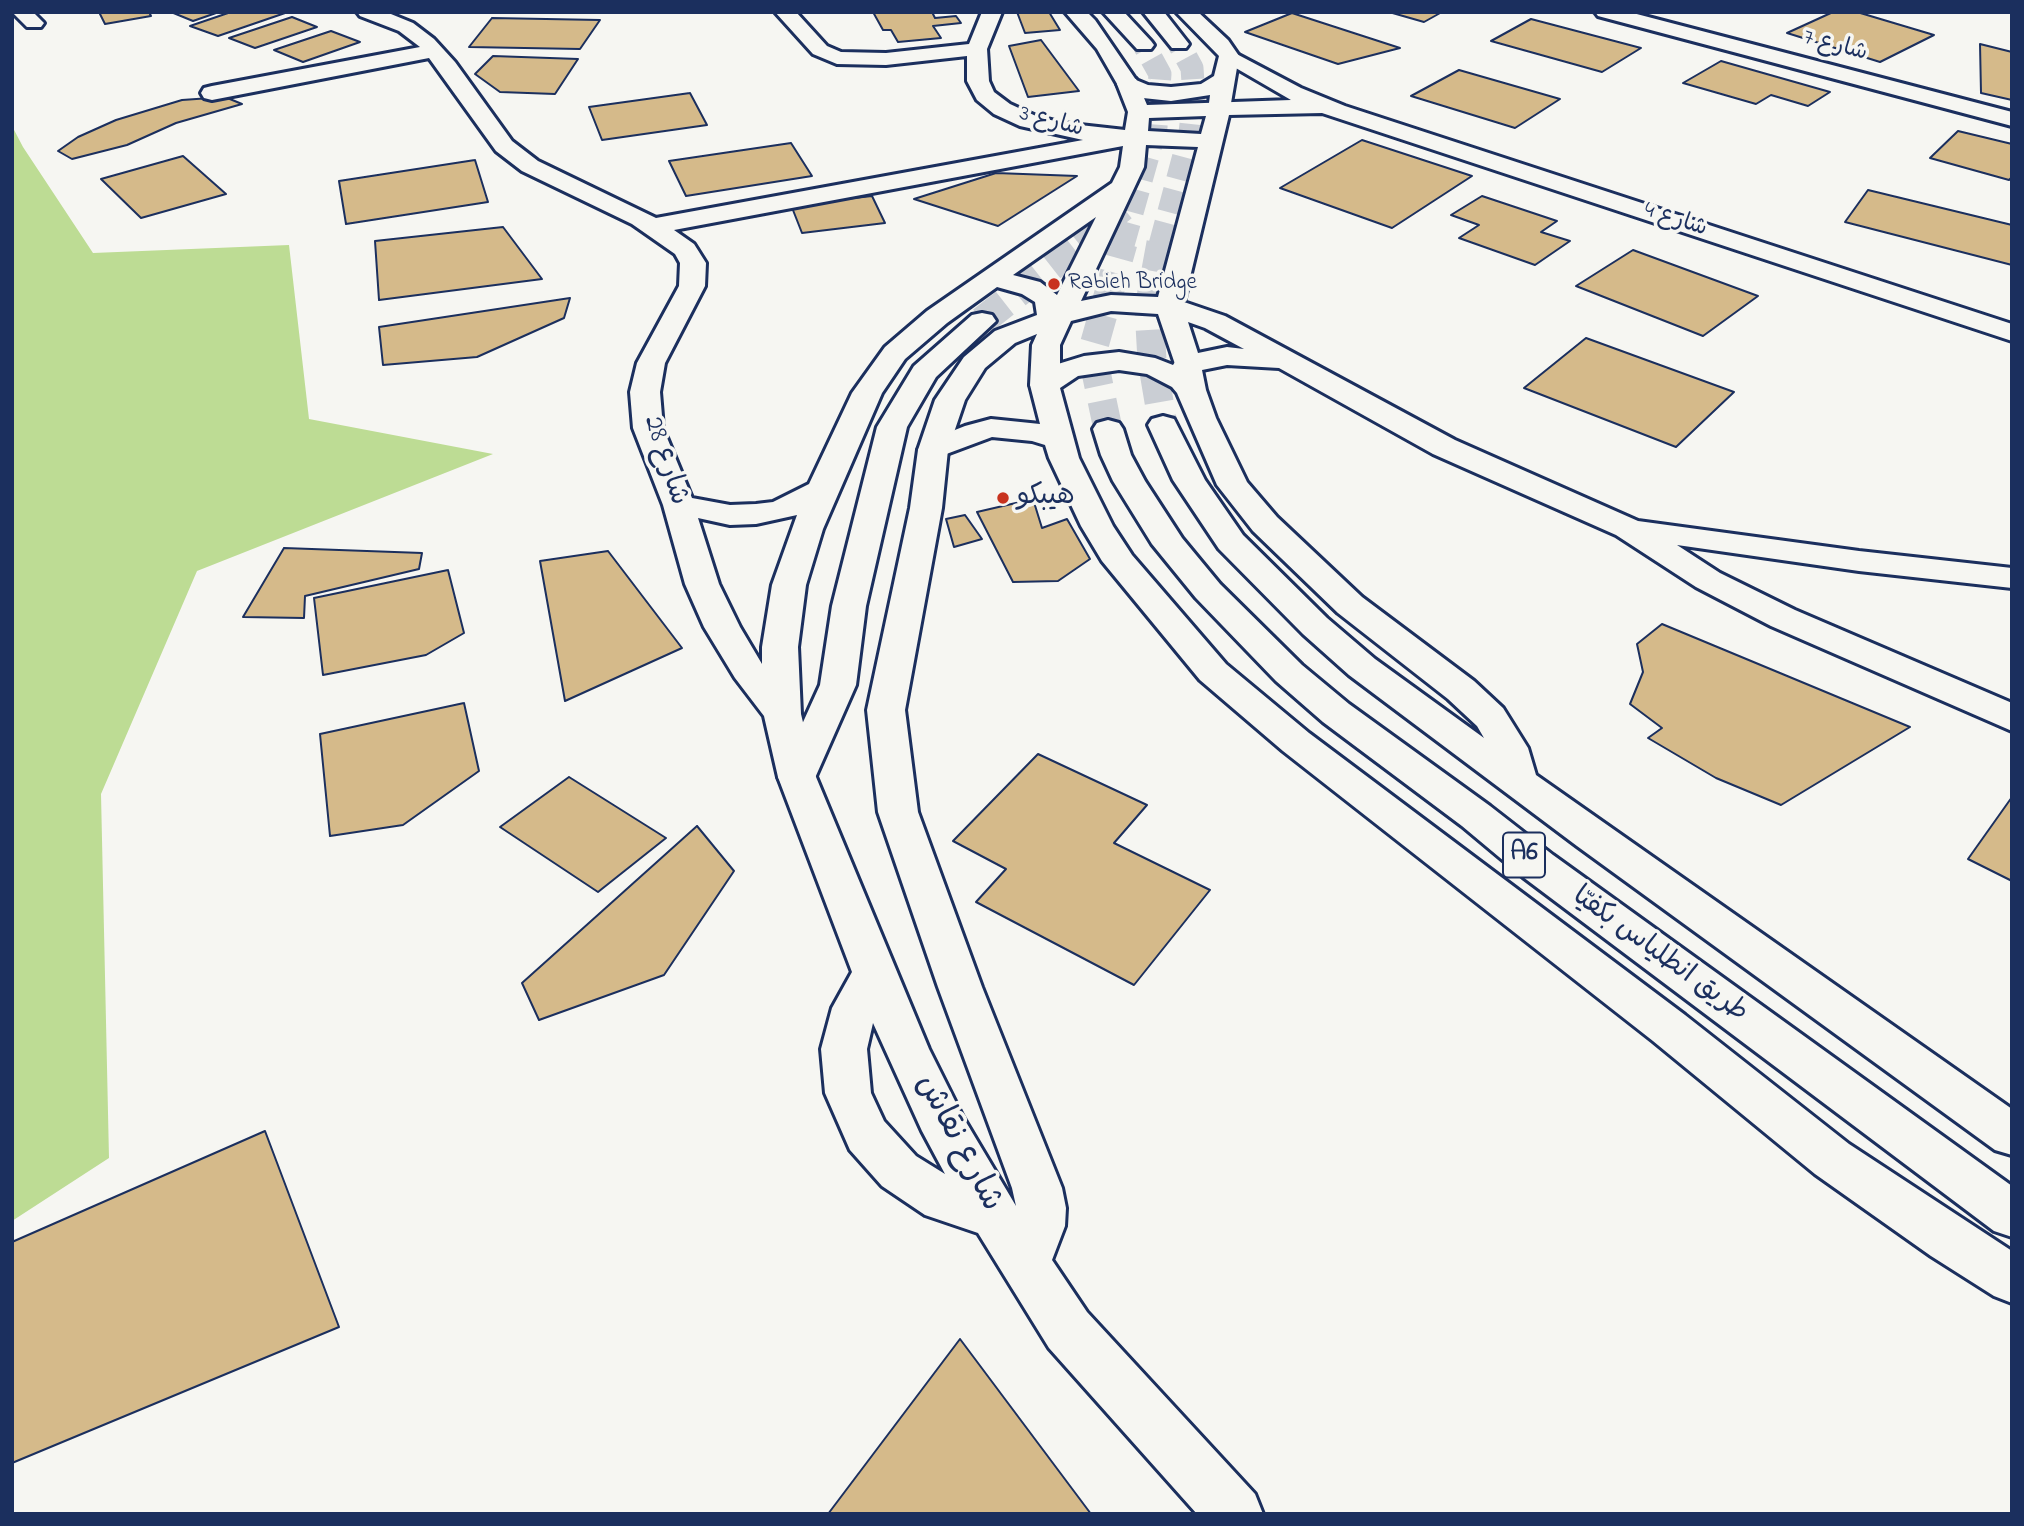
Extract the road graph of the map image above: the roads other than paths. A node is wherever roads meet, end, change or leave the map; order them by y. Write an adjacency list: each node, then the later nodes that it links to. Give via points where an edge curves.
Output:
1 (367, 12): 12 (main road, شارع 28, via 406,27)
2 (785, 12): 11 (main road, via 820,50 837,58 886,60)
3 (992, 12): 11 (main road, شارع 3)
4 (1075, 12): 15 (main road, via 1107,48)
5 (1113, 12): 10 (main road)
6 (1153, 12): 9 (main road)
7 (1186, 12): 13 (main road)
8 (1605, 12): 20 (main road, شارع 7)
9 (1179, 44)
10 (1144, 46)
11 (977, 49): 21 (main road, شارع 3, via 978,81 985,95 1002,109 1060,130)
12 (434, 51): 16 (main road); 24 (main road, شارع 28, via 504,146 554,180)
13 (1229, 56): 14 (main road); 18 (main road, via 1293,93)
14 (1225, 79): 15 (main road, via 1206,90 1171,94); 17 (main road)
15 (1128, 84): 19 (main road)
16 (212, 93)
17 (1219, 109): 18 (main road, via 1278,106); 19 (main road); 22 (main road)
18 (1337, 111): 29 (main road, شارع 4)
19 (1139, 112): 21 (main road)
20 (2012, 120)
21 (1137, 137): 22 (main road, شارع 3); 23 (main road, via 1132,167); 24 (main road)
22 (1210, 141): 26 (main road)
23 (1120, 188): 25 (main road); 27 (main road, via 1095,245)
24 (647, 222): 38 (main road, شارع 28, via 685,249 693,263 692,286 651,363 645,392 648,428)
25 (992, 278): 27 (main road, via 1031,288 1045,297); 37 (main road, via 895,353 867,393)
26 (1169, 306): 27 (main road, via 1111,303); 30 (main road, via 1215,322); 31 (main road)
27 (1054, 317): 32 (main road, via 1045,345); 36 (main road, via 1005,337 974,363 950,400)
28 (982, 321): 43 (main road, via 924,372 892,427 849,606 838,685)
29 (2012, 332)
30 (1293, 367): 31 (main road, via 1250,356 1206,358); 39 (main road, via 1444,447)
31 (1189, 377): 32 (main road, via 1182,381 1163,370 1119,362 1092,363 1068,370); 44 (main road, via 1215,451 1233,485 1265,524 1350,605 1490,717 1509,748)
32 (1045, 385): 35 (main road)
33 (1163, 425): 44 (main road, A6, via 1203,505 1262,575 1362,667)
34 (1108, 429): 47 (main road, طريق انطلياس بكفيّا / A6, via 1129,481 1169,544 1289,673 1549,874)
35 (1060, 440): 36 (main road, via 1037,432 991,428); 50 (main road, via 1097,526 1119,561 1213,672 1296,742 1832,1158)
36 (933, 450): 49 (main road, via 886,710 898,812 1037,1188 1040,1226)
37 (831, 478): 38 (main road, via 803,502 780,510 730,515); 41 (main road, via 807,529 789,585 779,647)
38 (679, 505): 41 (main road, شارع 28, via 702,584 722,627)
39 (1628, 528): 40 (main road); 42 (main road, via 1708,580 1770,611)
40 (2012, 578)
41 (782, 714): 43 (main road, شارع نقاش)
42 (2012, 718)
43 (797, 777): 45 (main road, شارع نقاش)
44 (1518, 781): 46 (main road, A6)
45 (874, 972): 48 (main road, شارع نقاش, via 946,1131); 48 (main road, via 854,1008 844,1049 848,1093 867,1135 899,1171 920,1185 942,1199)
46 (2012, 1135)
47 (2012, 1214)
48 (995, 1217): 49 (main road, شارع نقاش)
49 (1025, 1264): 51 (main road, شارع نقاش, via 1068,1330)
50 (2012, 1279)
51 (1235, 1514)

